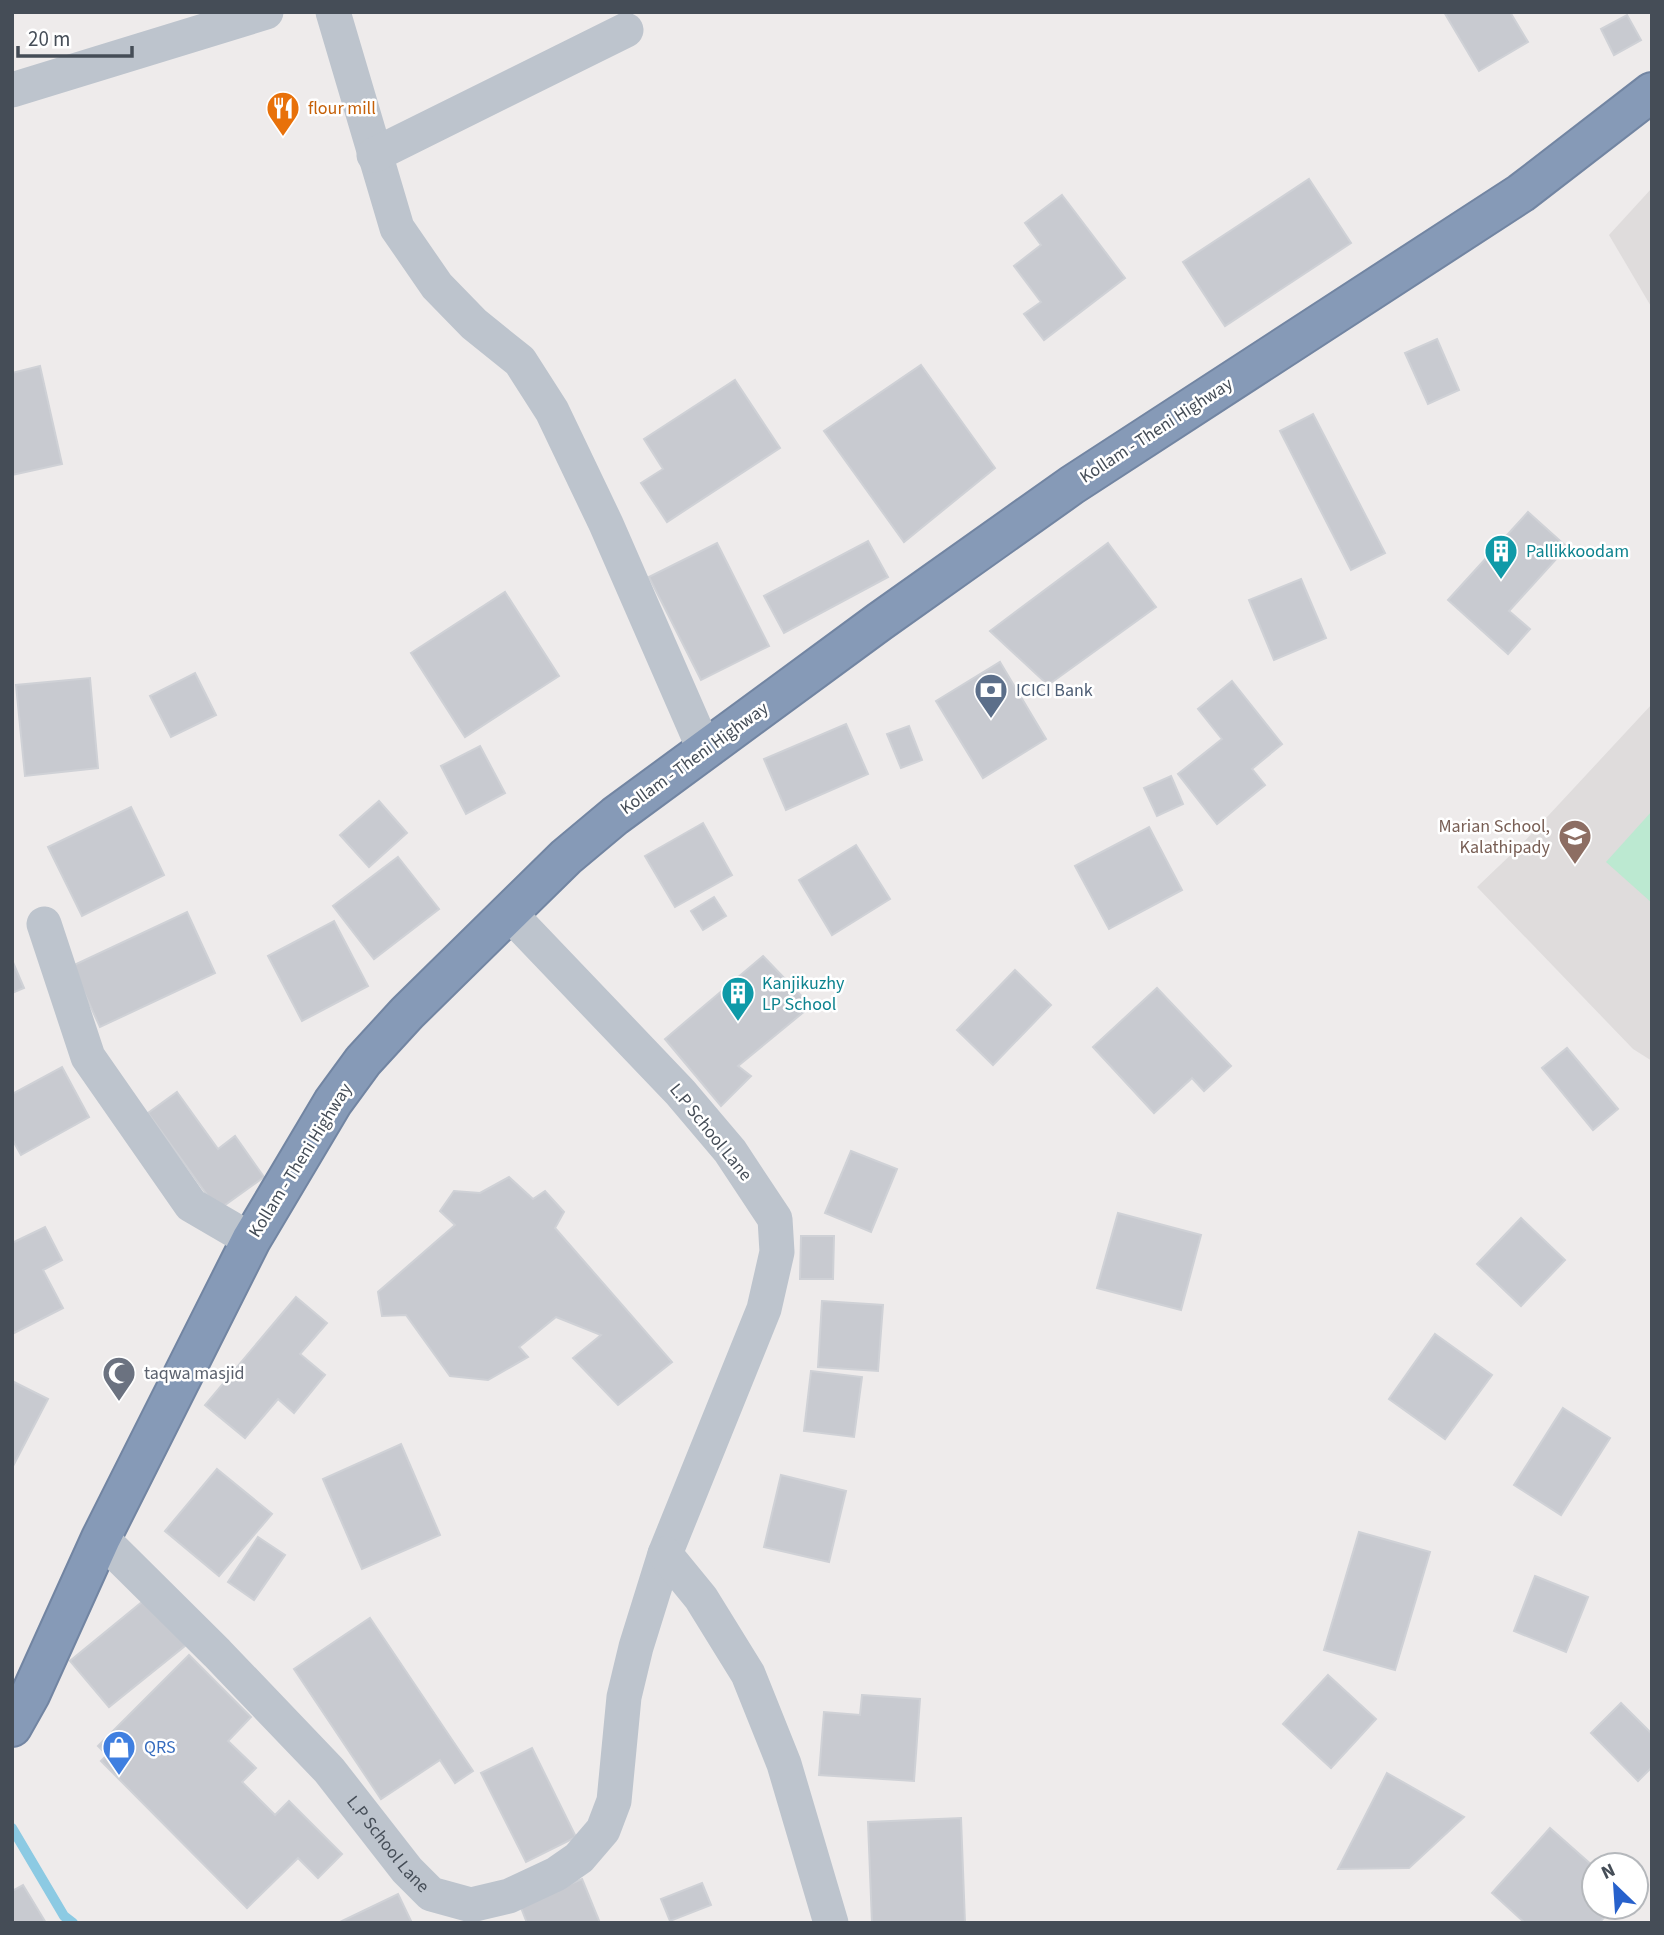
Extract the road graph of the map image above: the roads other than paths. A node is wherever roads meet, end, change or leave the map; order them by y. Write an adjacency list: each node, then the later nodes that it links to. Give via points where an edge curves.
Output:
1 (266, 12): 4 (street)
2 (332, 12): 6 (street)
3 (626, 30): 6 (street)
4 (12, 90)
5 (1652, 92): 7 (highway, Kollam - Theni Highway, via 1521,193 1072,485)
6 (374, 155): 7 (street, via 397,228 437,286 474,324 520,360 552,411)
7 (705, 751): 8 (highway, Kollam - Theni Highway, via 615,816)
8 (510, 914): 10 (highway, Kollam - Theni Highway, via 363,1061 332,1102); 12 (street, L.P School Lane, via 680,1092 730,1151 775,1219 777,1252 764,1309)
9 (44, 924): 10 (street, via 88,1056 191,1205)
10 (251, 1240): 11 (highway, Kollam - Theni Highway)
11 (101, 1538): 12 (street, L.P School Lane, via 329,1770 431,1894 471,1905 509,1896 556,1874 579,1858 603,1830 614,1801 624,1697); 13 (highway, Kollam - Theni Highway)
12 (665, 1554): 14 (street, via 701,1598 748,1674 784,1764)
13 (21, 1711)
14 (831, 1923)

